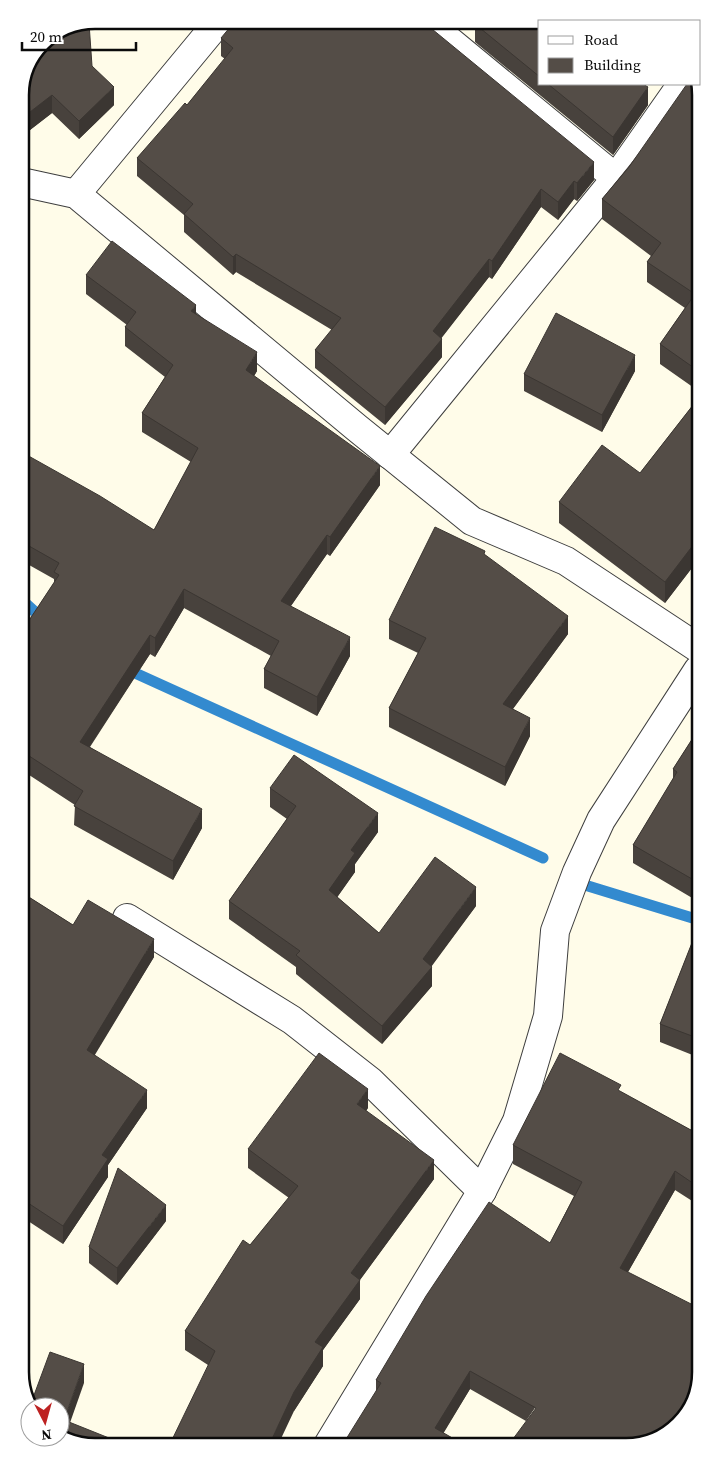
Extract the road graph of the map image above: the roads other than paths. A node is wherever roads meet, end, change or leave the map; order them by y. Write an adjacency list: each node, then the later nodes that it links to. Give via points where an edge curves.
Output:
1 (213, 29): 6 (street)
2 (435, 29): 4 (street)
3 (681, 85): 4 (street)
4 (616, 178): 7 (street)
5 (29, 184): 6 (street)
6 (76, 194): 7 (street)
7 (390, 455): 8 (street, via 472,520 566,561)
8 (692, 644)
9 (692, 679): 11 (street, via 601,820 577,872 554,931 548,1016 517,1121)
10 (127, 918): 11 (street, via 292,1020 370,1081)
11 (482, 1191): 12 (street)
12 (332, 1438)

